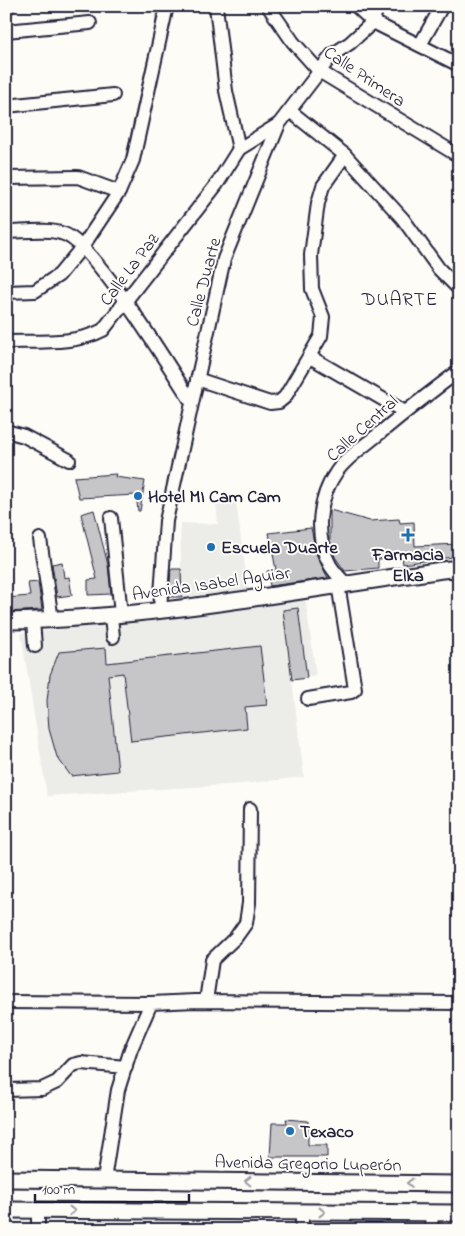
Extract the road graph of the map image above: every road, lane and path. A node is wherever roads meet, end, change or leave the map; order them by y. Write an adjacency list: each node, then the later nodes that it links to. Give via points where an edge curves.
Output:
1 (8, 6): 8 (street)
2 (166, 6): 23 (street, via 133,160)
3 (216, 6): 19 (street, via 226,91)
4 (268, 6): 14 (street, Calle Primera)
5 (356, 6): 9 (street)
6 (377, 6): 9 (street)
7 (442, 6): 12 (street)
8 (6, 10)
9 (373, 22): 12 (street); 14 (street, Calle Duarte, via 332,55)
10 (90, 23): 11 (street)
11 (6, 31)
12 (420, 45): 13 (street)
13 (459, 65)
14 (319, 70): 17 (street, Calle Duarte); 21 (street, Calle Primera)
15 (113, 95): 16 (street)
16 (6, 106)
17 (290, 111): 18 (street, Calle Duarte); 20 (street)
18 (279, 124): 19 (street); 32 (street, Calle Duarte, via 224,260)
19 (239, 149): 28 (street, Calle La Paz)
20 (345, 155): 26 (street, via 403,219 439,269); 30 (street, via 323,186 318,203 310,278 323,317 323,327)
21 (459, 156)
22 (6, 178): 23 (street, via 78,177)
23 (119, 192): 25 (street)
24 (6, 232): 25 (street, via 64,234)
25 (83, 246): 27 (street, via 59,275 35,291); 28 (street)
26 (459, 289)
27 (6, 292)
28 (126, 303): 29 (street, Calle La Paz, via 110,323 94,335 67,340); 33 (street)
29 (6, 342)
30 (310, 357): 32 (street, via 279,402 270,403); 34 (street)
31 (459, 371): 34 (street, Calle Central)
32 (197, 379): 33 (street, Calle Duarte)
33 (191, 401): 41 (street, Calle Duarte, via 166,521)
34 (405, 412): 40 (street, Calle Central, via 338,470 327,489 320,510 321,534 330,565)
35 (6, 431): 36 (street, via 24,436)
36 (69, 460)
37 (111, 518): 42 (street)
38 (40, 539): 43 (street)
39 (456, 566): 40 (main road, Avenida Isabel Aguiar)
40 (342, 584): 41 (main road, Avenida Isabel Aguiar); 48 (street, via 355,689)
41 (160, 610): 42 (main road, Avenida Isabel Aguiar)
42 (116, 614): 43 (main road, Avenida Isabel Aguiar); 46 (street)
43 (52, 620): 45 (main road, Avenida Isabel Aguiar)
44 (6, 621): 45 (main road, Avenida Isabel Aguiar)
45 (33, 621): 47 (street)
46 (113, 637)
47 (34, 646)
48 (308, 699)
49 (250, 809): 50 (street, via 246,922 236,937 212,960)
50 (206, 1001): 52 (street); 53 (street)
51 (6, 1002): 52 (street)
52 (151, 1003): 54 (street)
53 (459, 1003)
54 (126, 1067): 55 (street, via 74,1065 57,1082 42,1089); 57 (street, via 118,1090)
55 (6, 1090)
56 (6, 1178): 57 (main road, Avenida Gregorio Luperón)
57 (104, 1180): 58 (main road, Avenida Gregorio Luperón, one-way to 57)
58 (459, 1184)
59 (6, 1210): 60 (main road)
60 (38, 1210): 61 (main road, one-way to 61); 64 (street)
61 (302, 1212): 62 (main road, one-way to 62); 65 (street)
62 (432, 1212): 63 (main road); 66 (street)
63 (459, 1213)
64 (38, 1230)
65 (302, 1230)
66 (431, 1230)

